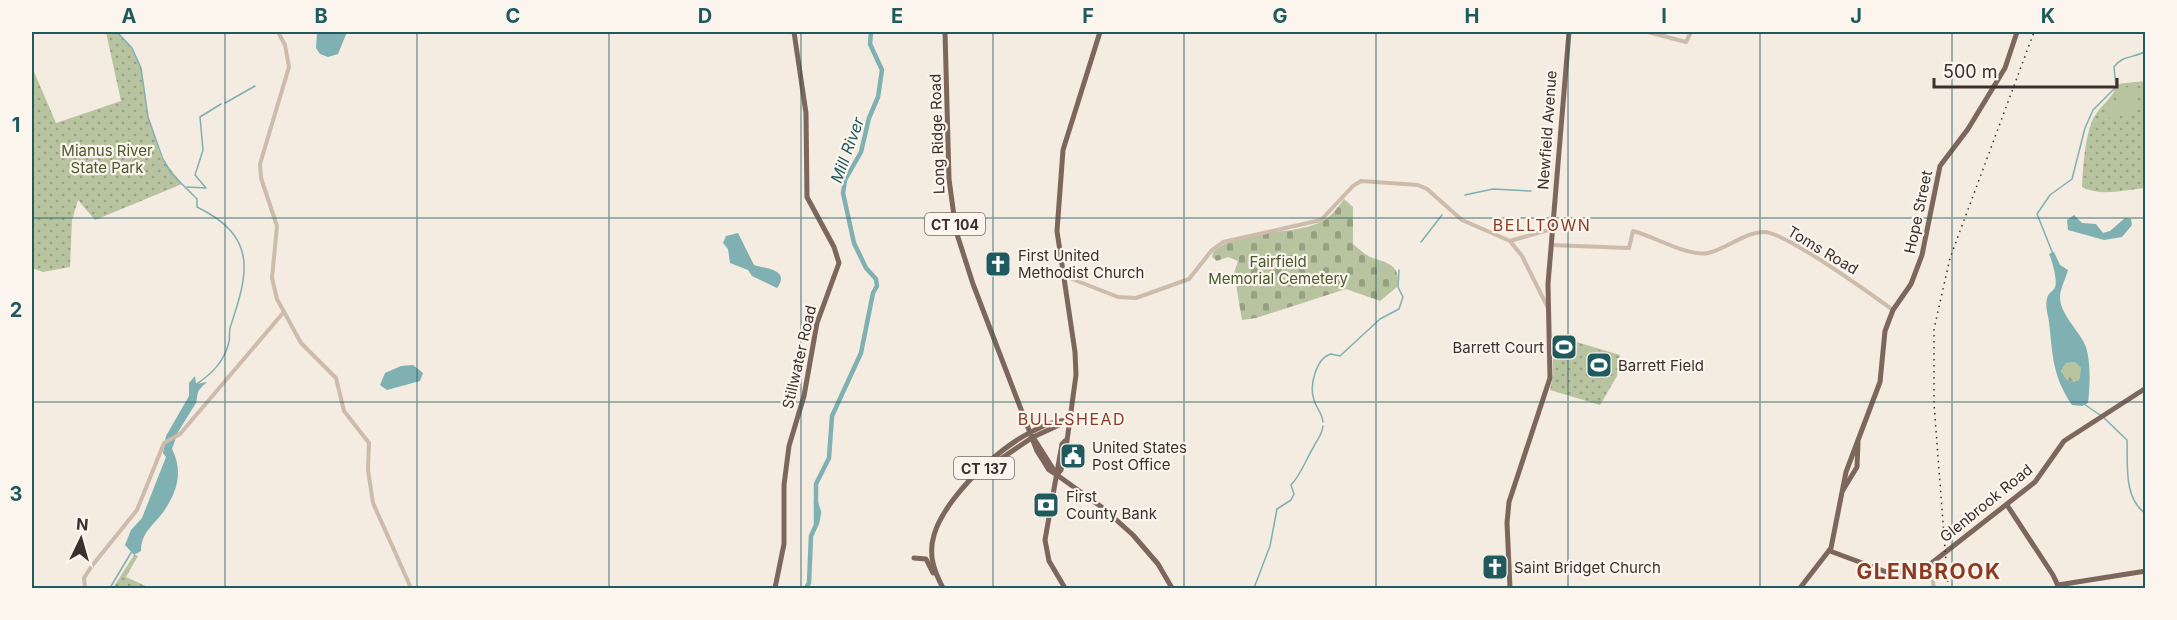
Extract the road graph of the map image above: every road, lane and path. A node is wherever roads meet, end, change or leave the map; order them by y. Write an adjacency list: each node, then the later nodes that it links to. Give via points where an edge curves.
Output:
1 (278, 32): 15 (street, via 289,67 260,164 277,226 272,278)
2 (794, 32): 35 (main road, Stillwater Road, via 806,113 807,197 839,263 819,315 804,396 789,446 784,485 784,544)
3 (945, 32): 18 (main road, Long Ridge Road / CT 104, via 949,179 956,231)
4 (1100, 32): 12 (main road, via 1063,150 1057,231)
5 (1569, 32): 9 (main road, Newfield Avenue)
6 (1648, 32): 7 (street, via 1686,42)
7 (1691, 32)
8 (2018, 32): 14 (main road, Hope Street, via 2005,68 1940,166 1921,261)
9 (1552, 229): 10 (street); 11 (main road, Newfield Avenue)
10 (1510, 241): 12 (street, via 1462,220 1423,187 1363,181 1353,186 1322,220 1223,242 1189,279 1138,297 1121,297); 13 (street)
11 (1551, 245): 13 (main road, Newfield Avenue); 14 (street, Toms Road, via 1629,248 1633,231 1703,254 1758,233 1770,233 1855,282)
12 (1062, 275): 17 (main road, via 1076,364)
13 (1548, 306): 39 (main road, Newfield Avenue, via 1550,375 1509,502)
14 (1893, 310): 27 (main road, Hope Street, via 1882,342 1879,385 1858,443 1857,467 1842,492)
15 (283, 313): 33 (street, via 177,436 165,442 138,510 87,573); 34 (street, via 309,354 331,370 344,411 369,443 373,503)
16 (2145, 388): 25 (main road, Glenbrook Road, via 2064,441 2039,478)
17 (1069, 420): 18 (main road, CT 137, via 1047,424); 19 (main road)
18 (1032, 434): 21 (main road, Long Ridge Road); 26 (main road, CT 137, via 949,506)
19 (1065, 441): 20 (main road); 21 (main road)
20 (1063, 464): 21 (main road); 23 (main road, via 1063,474)
21 (1057, 475): 22 (main road, Long Ridge Road); 24 (main road)
22 (1065, 483): 23 (main road, Long Ridge Road); 24 (main road)
23 (1073, 487): 38 (main road, Long Ridge Road, via 1133,535)
24 (1054, 495): 37 (main road, via 1046,552)
25 (2007, 506): 29 (main road, Glenbrook Road); 32 (main road)
26 (933, 550): 31 (main road, CT 137); 36 (main road, CT 137)
27 (1830, 551): 29 (main road, via 1889,573 1918,571); 40 (main road, Hope Street)
28 (914, 558): 31 (main road, via 921,554)
29 (1930, 565): 41 (street)
30 (2145, 571): 32 (main road)
31 (936, 575): 36 (main road, CT 137)
32 (2058, 587)
33 (85, 588)
34 (411, 588)
35 (775, 588)
36 (945, 588)
37 (1065, 588)
38 (1172, 588)
39 (1510, 588)
40 (1800, 588)
41 (1934, 588)

